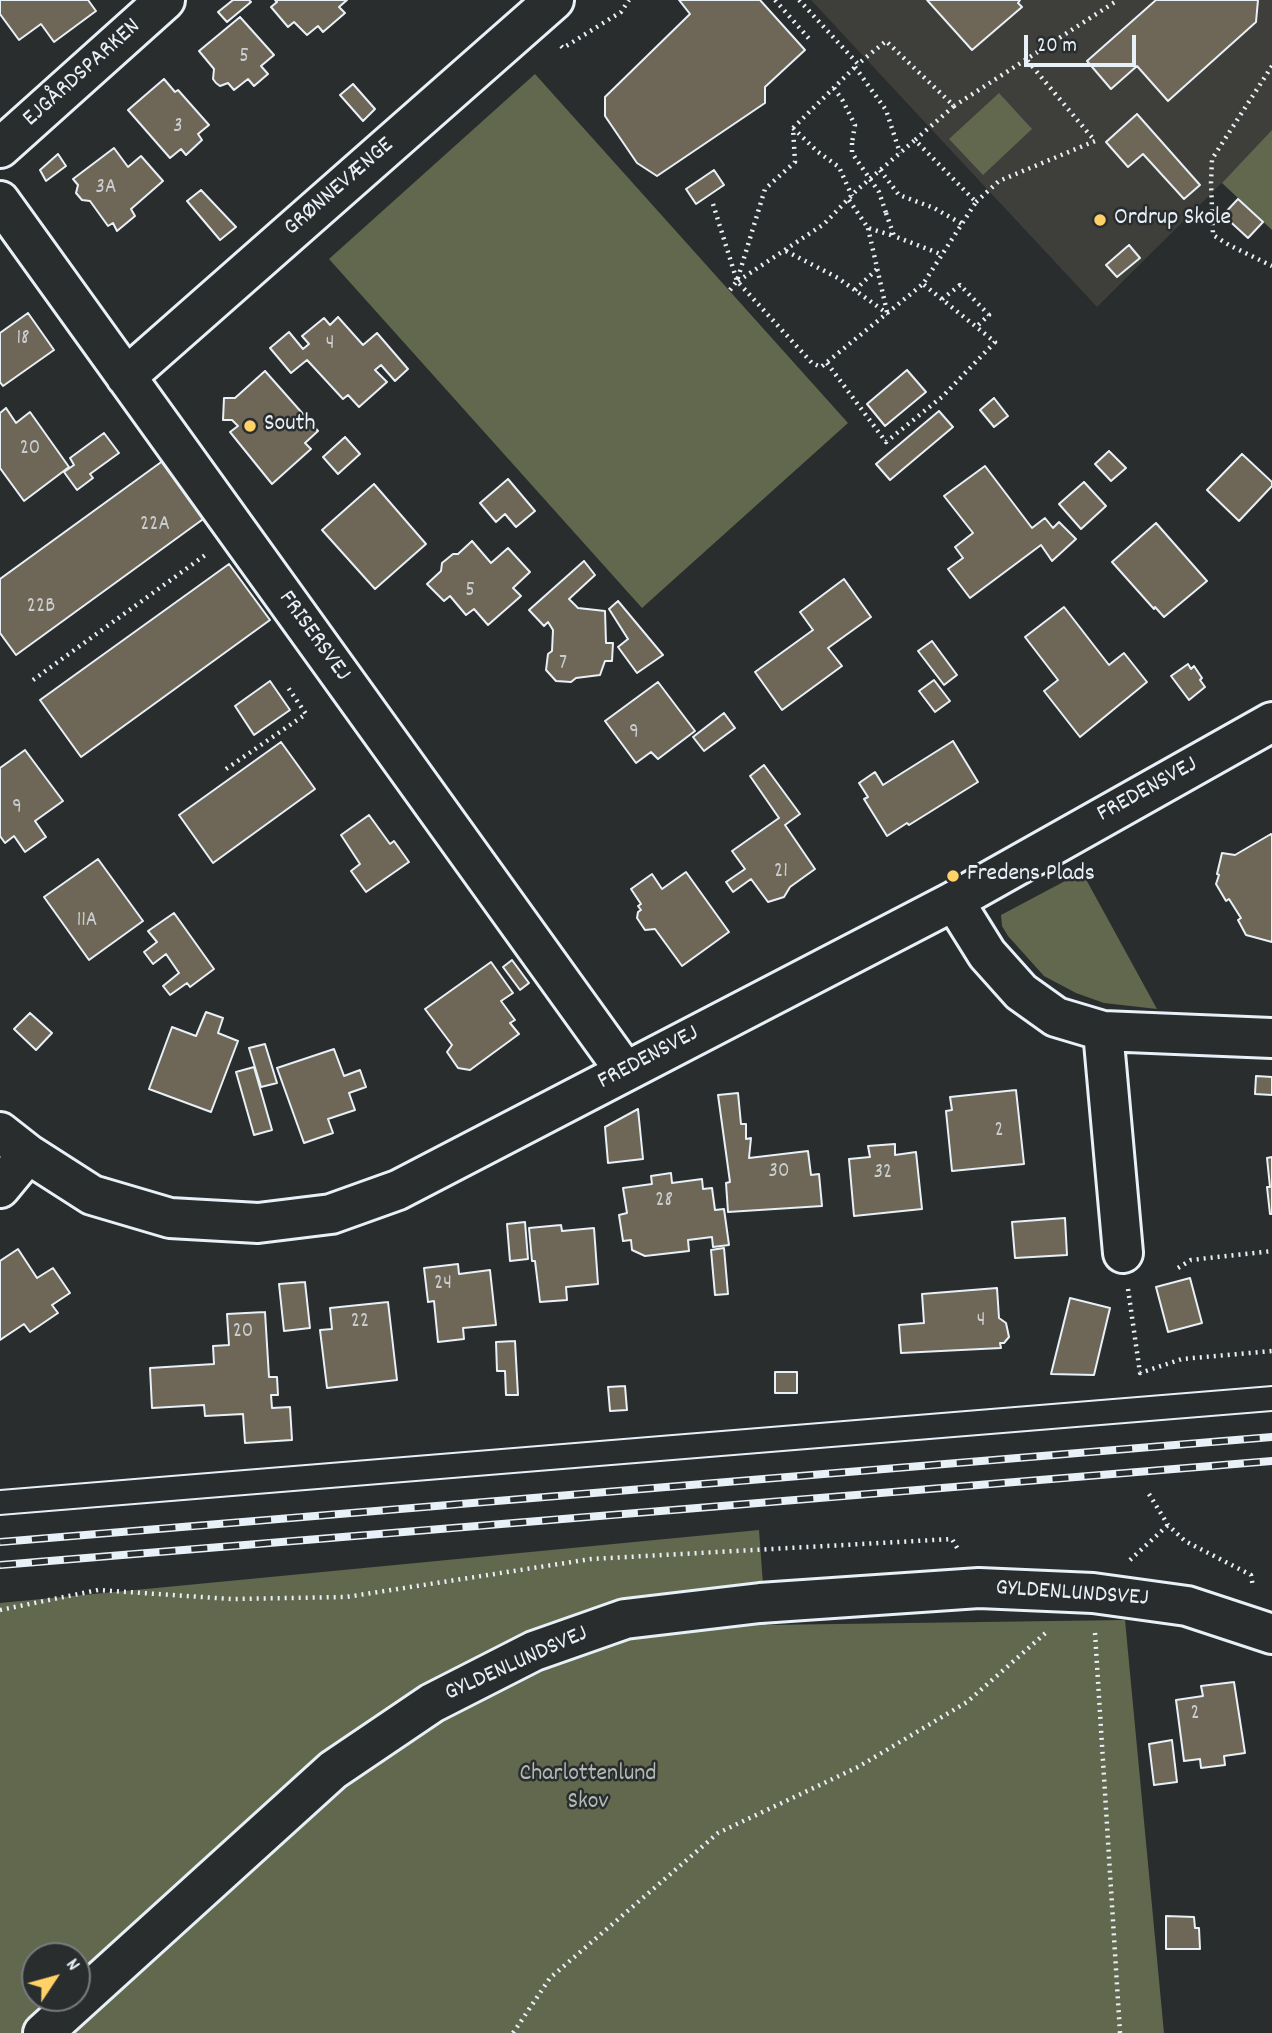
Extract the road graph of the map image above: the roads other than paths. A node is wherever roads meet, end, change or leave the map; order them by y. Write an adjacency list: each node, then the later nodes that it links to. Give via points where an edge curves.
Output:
1 (165, 0): 3 (street, EJGÅRDSPARKEN)
2 (554, 0): 5 (street, GRØNNEVÆNGE)
3 (0, 148)
4 (0, 201): 5 (street, FRISERSVEJ)
5 (126, 377): 10 (street, FRISERSVEJ)
6 (1272, 722): 7 (street, FREDENSVEJ)
7 (954, 901): 8 (street, via 988,954 1021,992 1056,1017); 10 (street, FREDENSVEJ)
8 (1103, 1031): 9 (street); 13 (street)
9 (1272, 1038)
10 (625, 1072): 11 (street, FREDENSVEJ, via 398,1190 331,1214 258,1223 170,1218 92,1195)
11 (14, 1143): 12 (street)
12 (0, 1188)
13 (1123, 1254)
14 (1266, 1631): 15 (street, GYLDENLUNDSVEJ, via 1187,1606 1093,1593 979,1588 760,1603 625,1619 534,1651 432,1703 333,1770)
15 (43, 2033)

